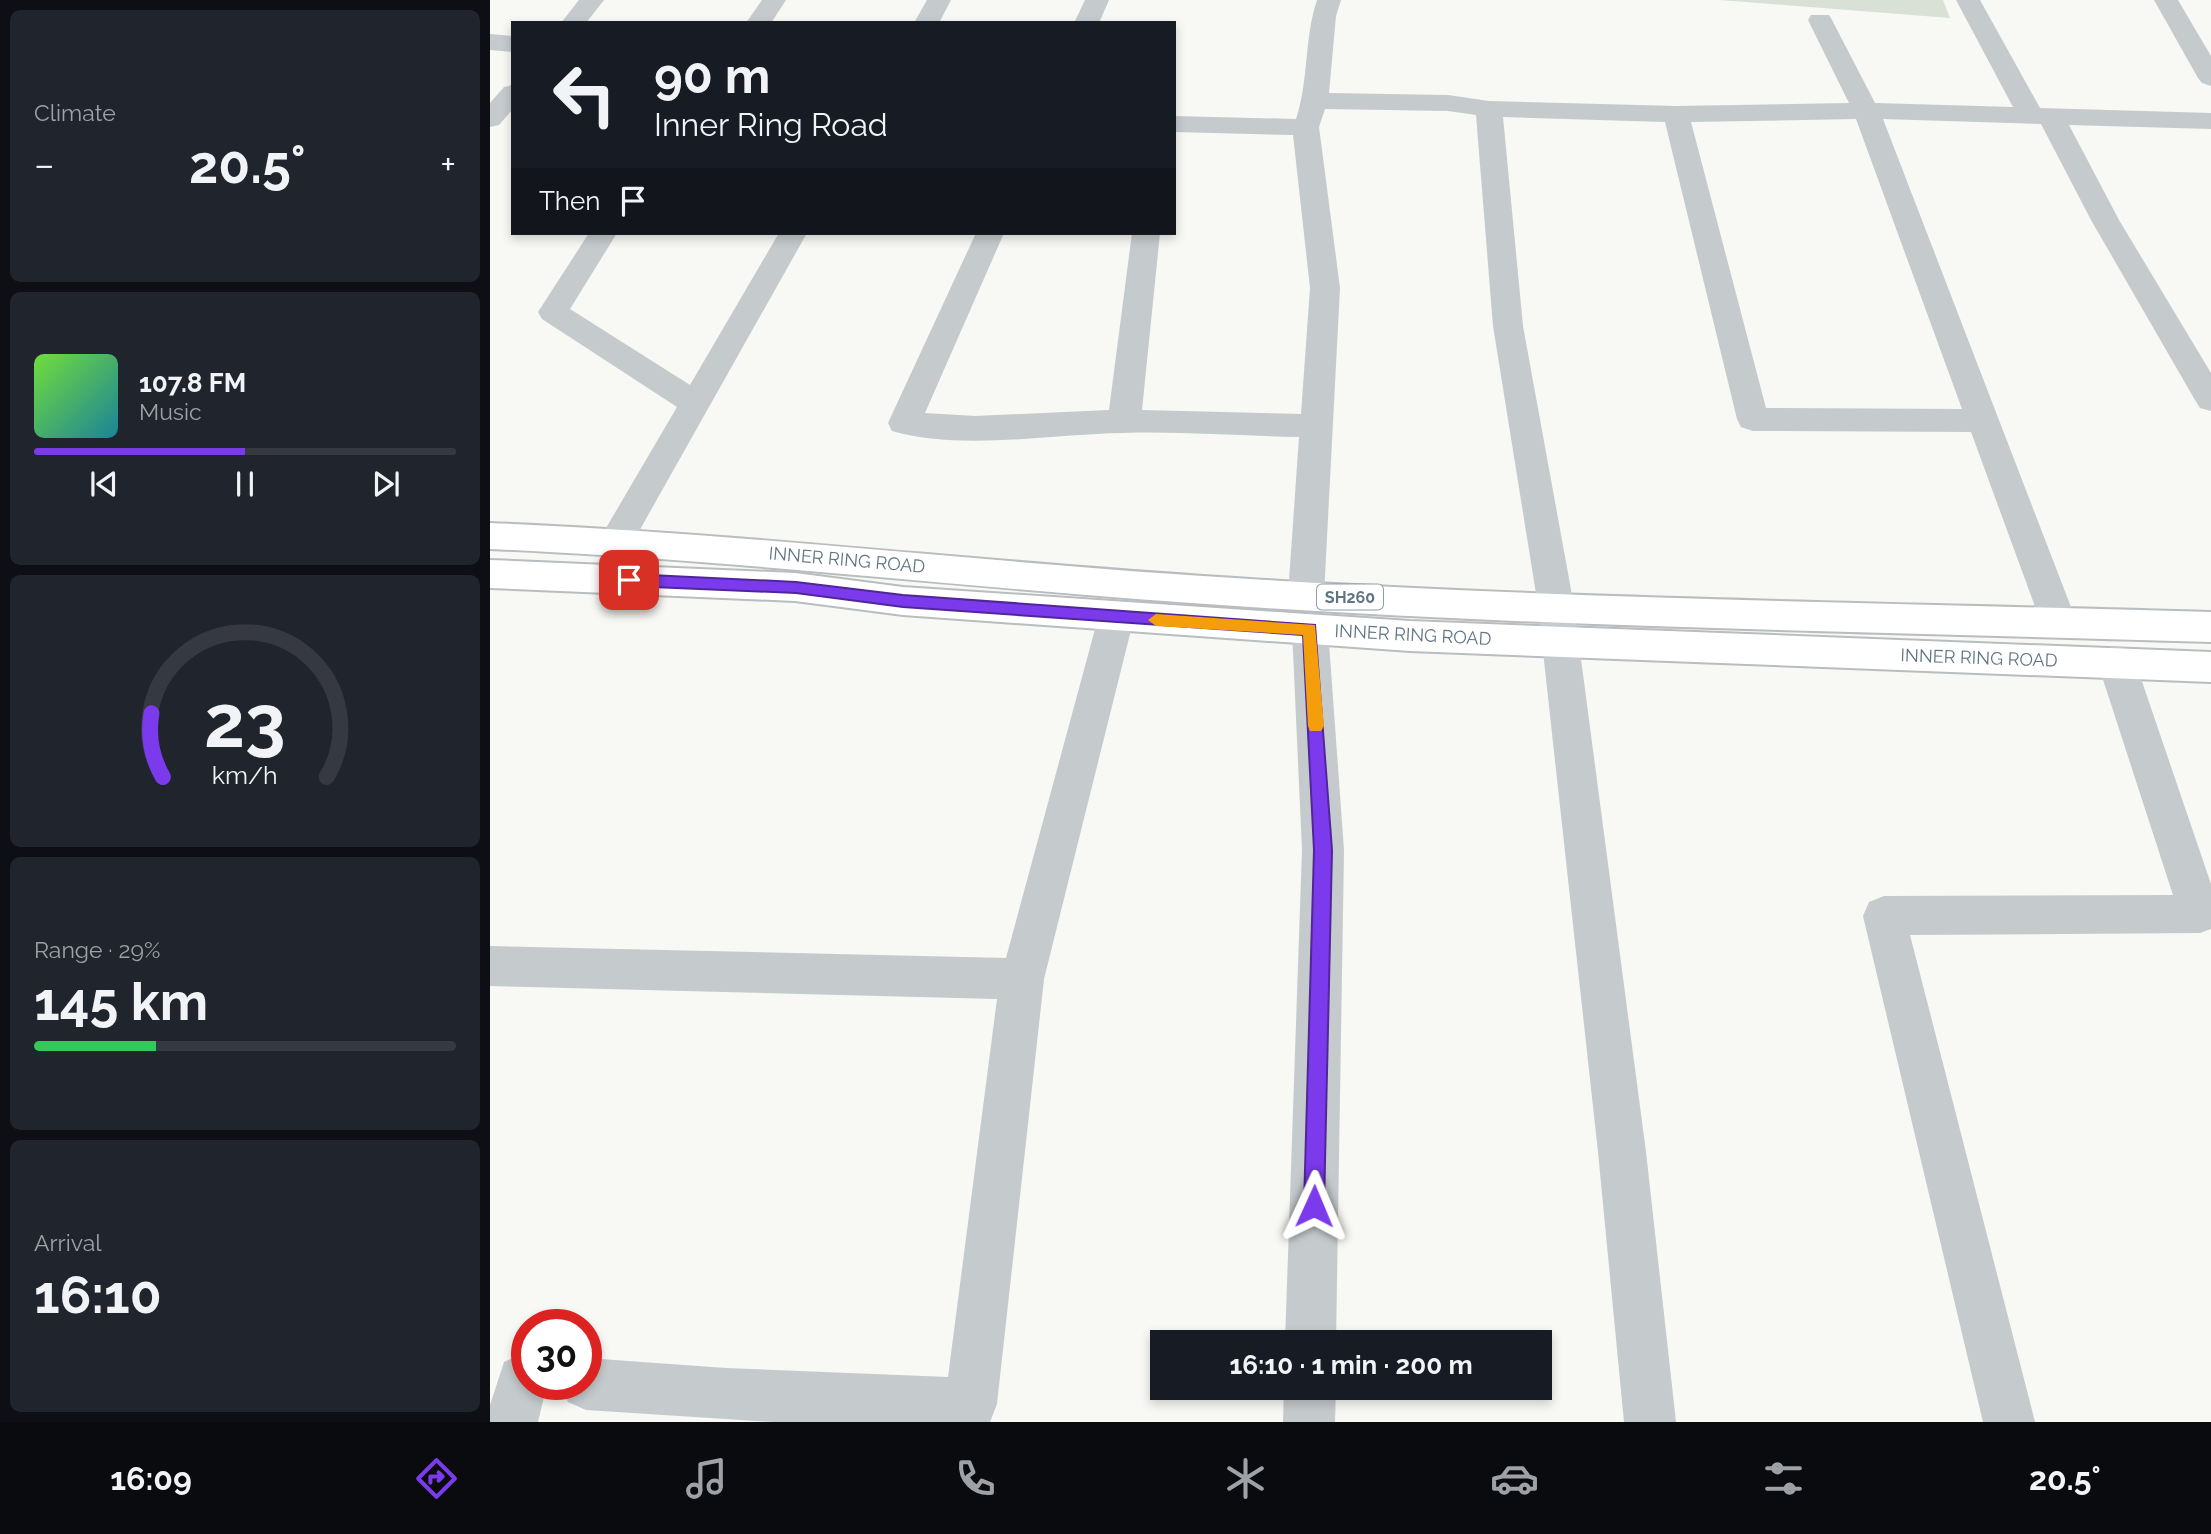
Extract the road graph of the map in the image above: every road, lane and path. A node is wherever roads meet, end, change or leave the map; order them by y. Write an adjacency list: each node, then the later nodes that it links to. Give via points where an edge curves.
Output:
1 (592, 0): 9 (street)
2 (774, 0): 10 (street)
3 (939, 0): 11 (street)
4 (1097, 0): 12 (street)
5 (1329, 0): 19 (street)
6 (1968, 0): 21 (street)
7 (2166, 0): 15 (street)
8 (1820, 20): 18 (street)
9 (575, 21)
10 (759, 21)
11 (927, 21)
12 (1087, 21)
13 (490, 42): 14 (street)
14 (511, 44)
15 (2211, 78)
16 (511, 95): 22 (street)
17 (1489, 109): 19 (street, via 1448,103); 20 (street); 40 (street, via 1508,326)
18 (1866, 111): 20 (street); 21 (street); 32 (street)
19 (1311, 114): 24 (street); 33 (street, via 1325,288)
20 (1676, 114): 32 (street, via 1753,419)
21 (2040, 114): 23 (street); 29 (street)
22 (490, 119)
23 (2211, 121)
24 (1176, 124)
25 (602, 235): 30 (street, via 553,312)
26 (792, 235): 30 (street)
27 (989, 235): 31 (street, via 904,423 975,428)
28 (1146, 235): 31 (street)
29 (2211, 400)
30 (695, 404): 35 (street)
31 (1124, 421): 33 (street)
32 (1981, 421): 39 (street)
33 (1316, 426): 37 (street)
34 (490, 536): 35 (highway, INNER RING ROAD / SH260)
35 (617, 540): 37 (highway, INNER RING ROAD / SH260, via 1120,585)
36 (490, 574): 38 (highway, INNER RING ROAD, via 796,587 903,601)
37 (1308, 612): 38 (highway, INNER RING ROAD); 40 (highway, INNER RING ROAD); 47 (street, via 1323,850)
38 (1116, 618): 46 (street)
39 (2058, 620): 40 (highway, INNER RING ROAD); 41 (highway, INNER RING ROAD)
40 (1557, 624): 42 (highway, INNER RING ROAD); 53 (street, via 1591,884)
41 (2211, 626)
42 (2116, 661): 43 (highway, INNER RING ROAD); 44 (street)
43 (2211, 667)
44 (2205, 913): 54 (street, via 1884,916)
45 (490, 966): 46 (street)
46 (1022, 979): 51 (street)
47 (1311, 1330)
48 (602, 1387): 50 (street)
49 (1310, 1400): 52 (street)
50 (724, 1408): 51 (street)
51 (970, 1413)
52 (1309, 1422)
53 (1650, 1422)
54 (2009, 1422)

